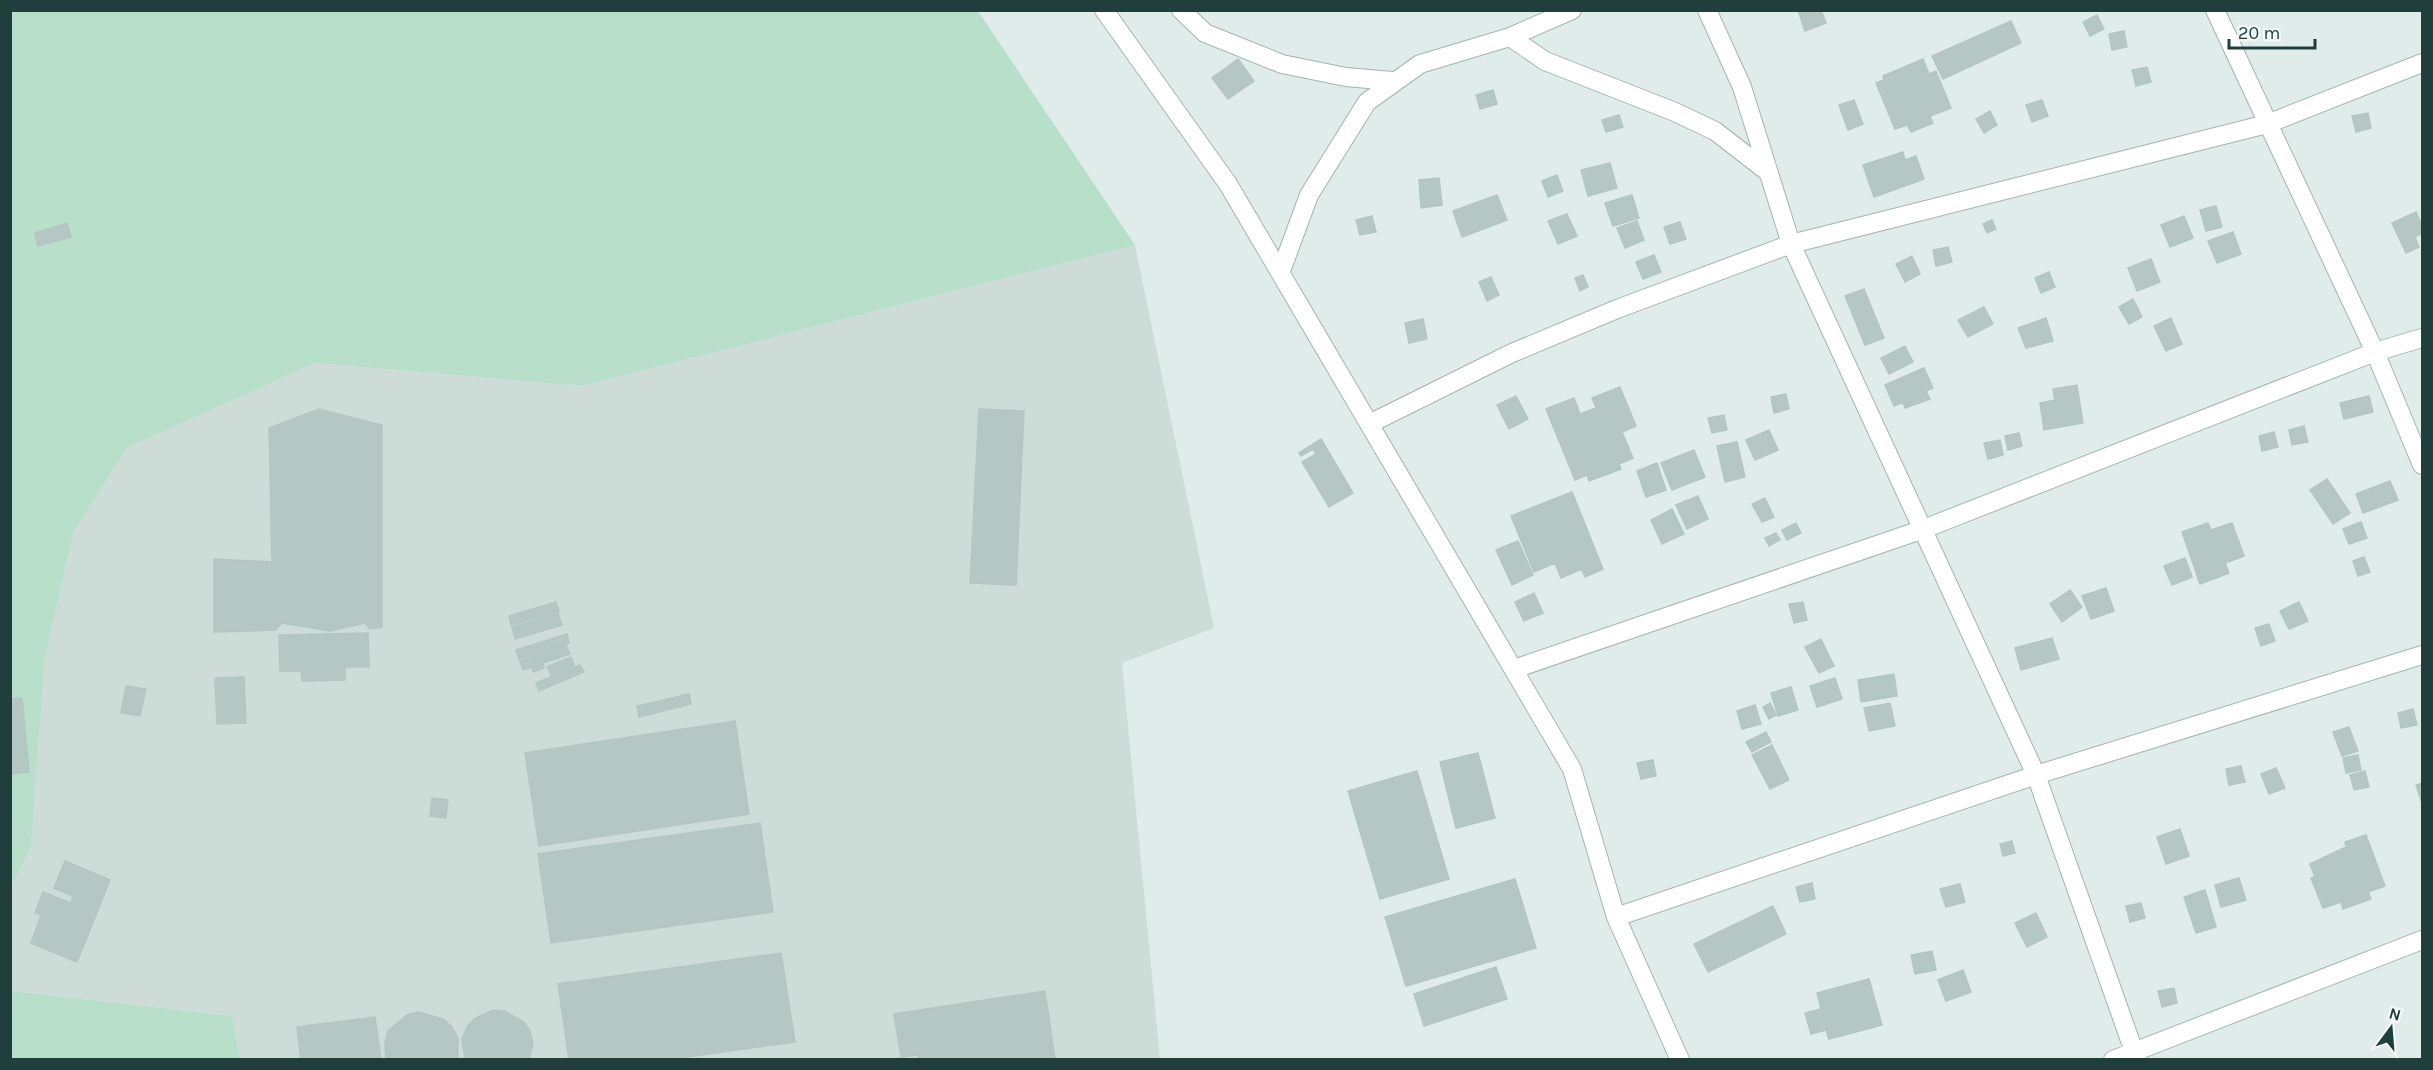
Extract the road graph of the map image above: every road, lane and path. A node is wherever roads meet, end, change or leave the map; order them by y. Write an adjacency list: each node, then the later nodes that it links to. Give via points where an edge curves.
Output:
1 (1104, 10): 12 (street, via 1216,165)
2 (1181, 10): 8 (street, via 1205,33 1281,64 1346,77)
3 (1572, 10): 6 (street)
4 (1707, 10): 10 (street, via 1742,87)
5 (2215, 10): 9 (street)
6 (1510, 37): 8 (street, via 1420,64); 10 (street, via 1545,61 1715,131)
7 (2422, 63): 9 (street)
8 (1392, 81): 12 (street, via 1368,102 1309,195)
9 (2267, 124): 11 (street); 14 (street)
10 (1768, 172): 11 (street)
11 (1791, 244): 15 (street, via 1512,353); 17 (street)
12 (1281, 271): 15 (street)
13 (2422, 338): 14 (street)
14 (2375, 352): 16 (street); 17 (street)
15 (1371, 423): 19 (street)
16 (2422, 465)
17 (1921, 530): 19 (street); 20 (street)
18 (2422, 655): 20 (street)
19 (1514, 669): 21 (street, via 1572,768)
20 (2036, 775): 21 (street); 23 (street)
21 (1616, 917): 24 (street)
22 (2422, 940): 23 (street)
23 (2135, 1055): 25 (street)
24 (1680, 1059)
25 (2113, 1059)

